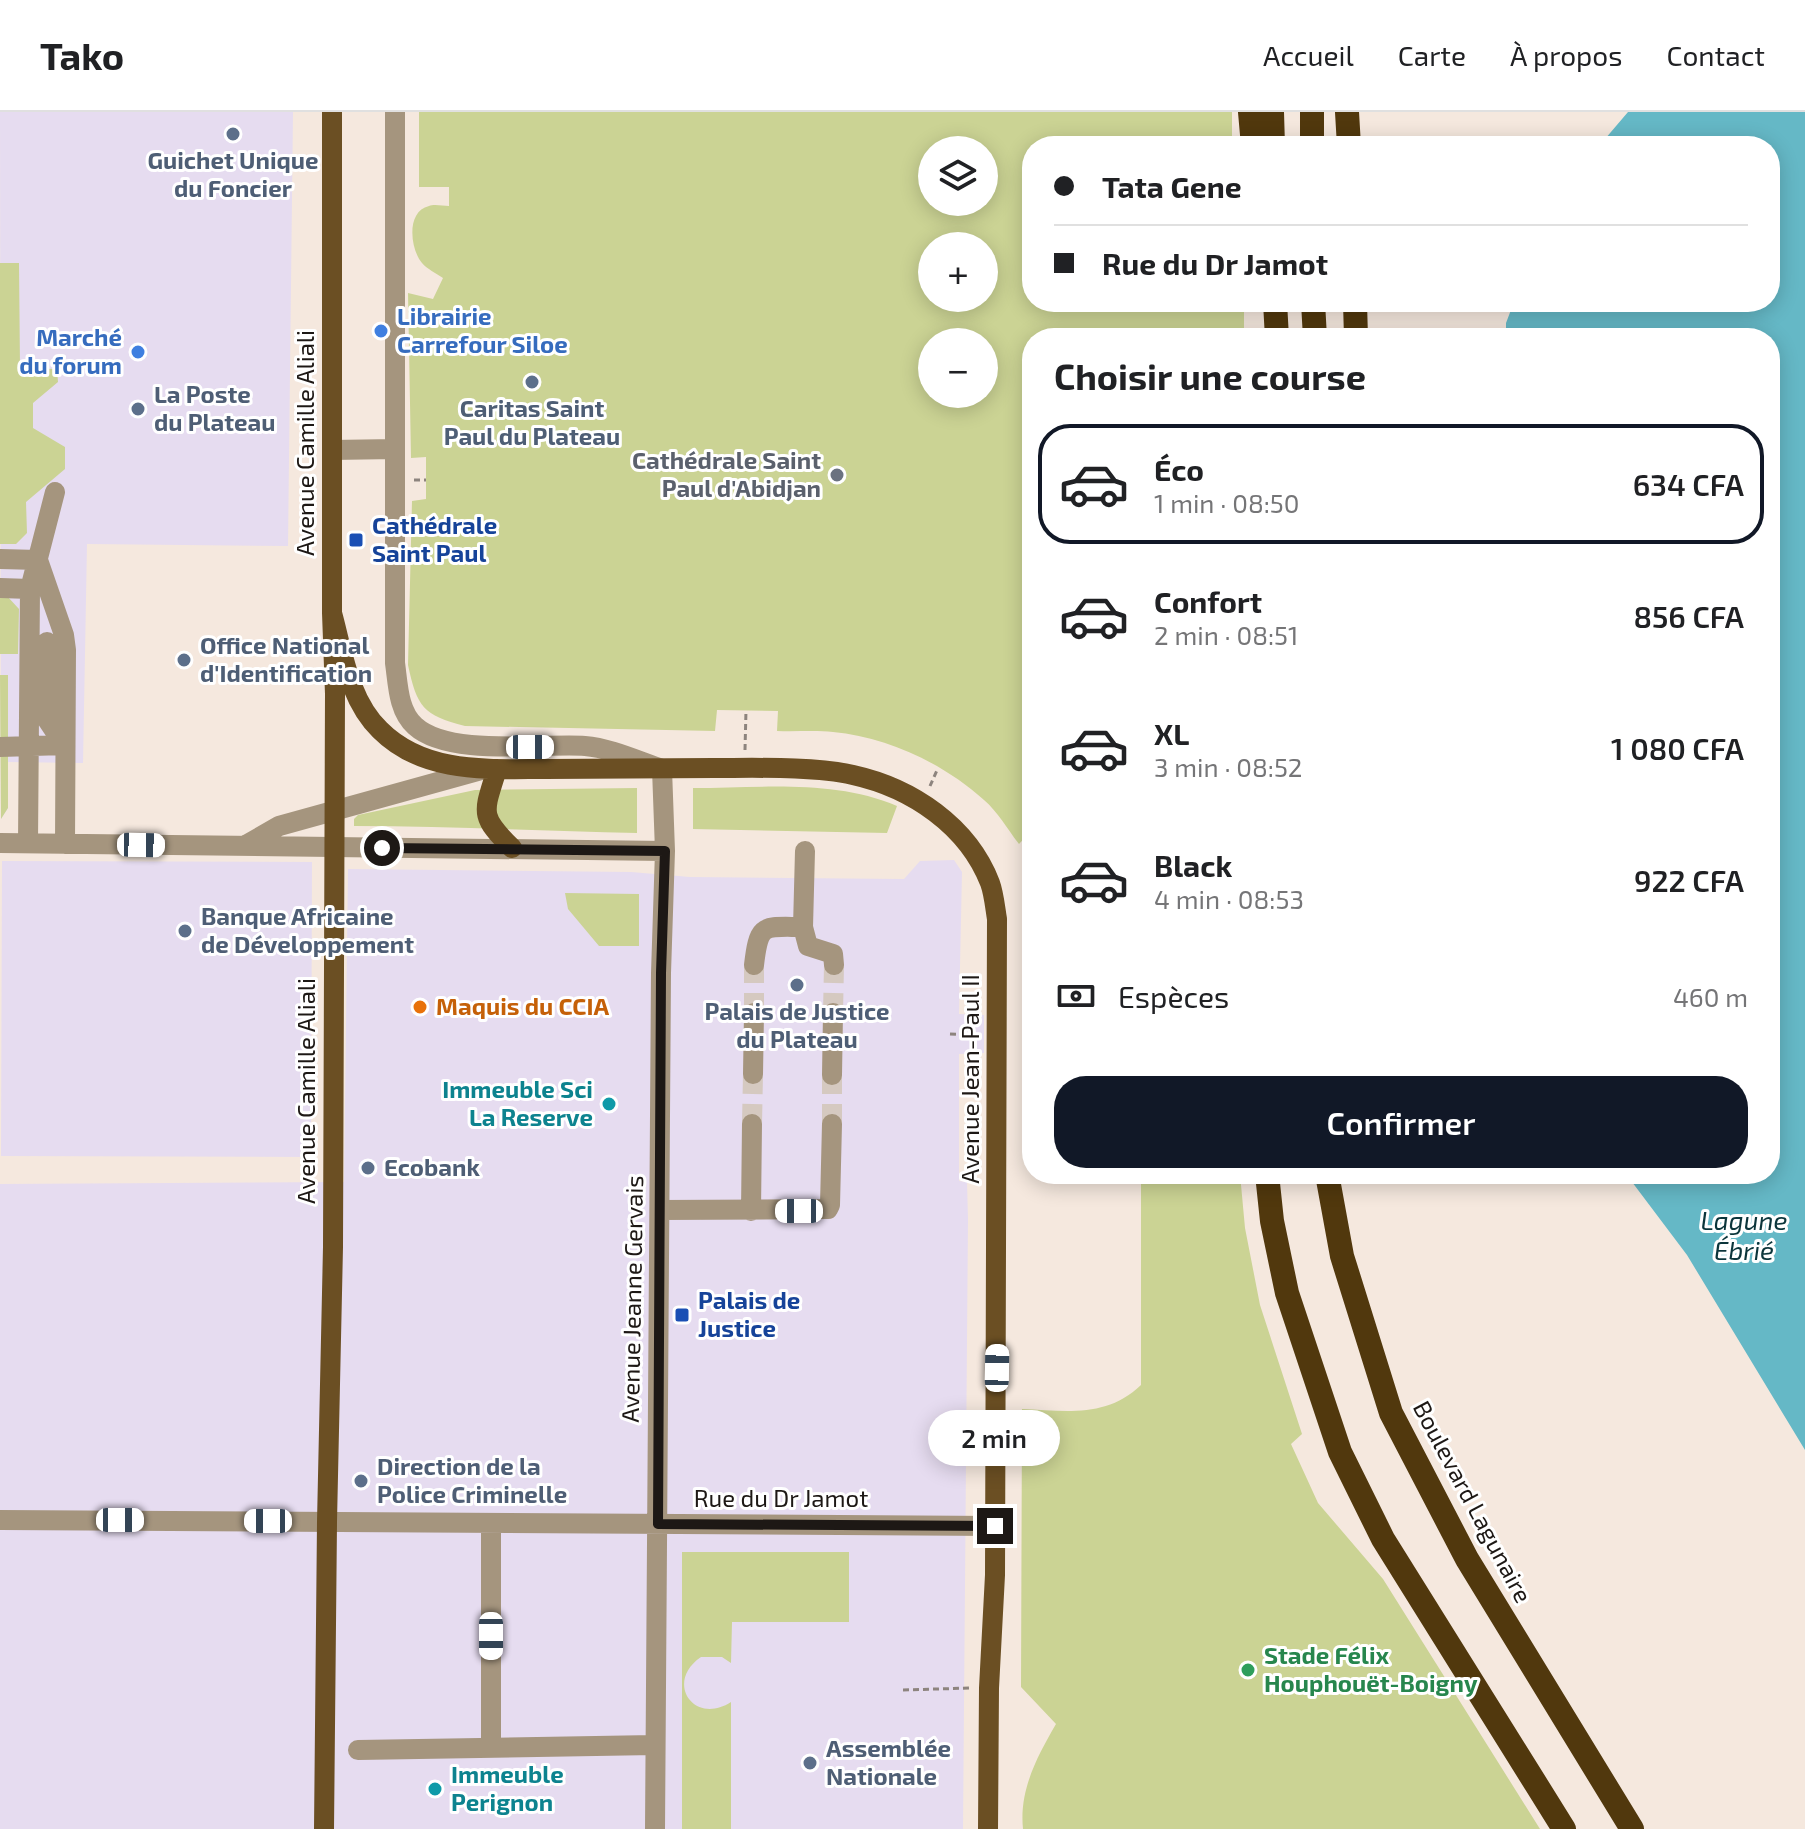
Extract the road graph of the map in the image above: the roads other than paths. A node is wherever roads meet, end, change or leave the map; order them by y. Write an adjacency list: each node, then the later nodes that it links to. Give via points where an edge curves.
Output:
1 (332, 112): 12 (main road, Avenue Camille Aliali)
2 (395, 112): 11 (street)
3 (1250, 112): 7 (highway)
4 (1272, 112): 8 (highway)
5 (1312, 112): 9 (highway)
6 (1347, 112): 10 (highway)
7 (1252, 136)
8 (1273, 136)
9 (1312, 136)
10 (1348, 136)
11 (395, 449): 12 (street); 24 (street, via 395,663 400,702 415,726 444,741 501,747 588,746)
12 (332, 450): 18 (main road, Avenue Camille Aliali)
13 (55, 492): 15 (street)
14 (0, 559): 15 (street)
15 (38, 560): 17 (street); 22 (street, via 64,635)
16 (0, 588): 17 (street)
17 (30, 589): 21 (street)
18 (332, 613): 25 (main road, Avenue Jean-Paul II, via 352,685 381,731 425,759); 26 (main road, Avenue Camille Aliali)
19 (47, 642): 20 (street)
20 (46, 718): 21 (street); 22 (street)
21 (27, 745): 22 (street); 23 (street); 28 (street)
22 (64, 745): 29 (street)
23 (0, 747)
24 (662, 769): 25 (main road, Avenue Jean-Paul II); 33 (street, Avenue Jeanne Gervais); 52 (main road, Avenue Jean-Paul II, via 855,775 922,802 962,837 991,885 997,919)
25 (489, 770): 26 (street, Avenue Jean-Paul II); 32 (main road, via 486,815)
26 (333, 812): 30 (street, Avenue Jean-Paul II, via 279,826); 31 (main road, Avenue Camille Aliali)
27 (0, 843): 28 (street)
28 (28, 843): 29 (street)
29 (65, 844): 30 (street)
30 (243, 847): 31 (street)
31 (333, 847): 32 (street); 49 (main road, Avenue Camille Aliali)
32 (512, 848): 33 (street)
33 (665, 851): 46 (street, Avenue Jeanne Gervais)
34 (805, 851): 35 (street)
35 (803, 927): 36 (street, via 762,931); 37 (street, via 808,946 833,954)
36 (754, 965)
37 (834, 965)
38 (754, 1013): 40 (street)
39 (833, 1013): 41 (street)
40 (753, 1074)
41 (832, 1075)
42 (752, 1124): 47 (street)
43 (832, 1124): 47 (street, via 828,1209)
44 (1268, 1184): 59 (highway, via 1287,1293 1340,1452 1383,1539)
45 (1329, 1184): 60 (highway, Boulevard Lagunaire, via 1342,1256 1391,1413 1467,1559)
46 (661, 1210): 47 (street); 51 (street, Avenue Jeanne Gervais)
47 (751, 1211)
48 (0, 1520): 49 (street, Rue du Dr Jamot)
49 (327, 1522): 50 (street, Rue du Dr Jamot); 56 (main road, Avenue Camille Aliali)
50 (491, 1523): 51 (street, Rue du Dr Jamot); 54 (street)
51 (658, 1524): 52 (street, Rue du Dr Jamot); 53 (street, Avenue Jeanne Gervais)
52 (995, 1526): 58 (main road, Avenue Jean-Paul II)
53 (654, 1745): 54 (street); 57 (street, Avenue Jeanne Gervais)
54 (491, 1748): 55 (street)
55 (358, 1750)
56 (324, 1829)
57 (655, 1829)
58 (988, 1829)
59 (1564, 1829)
60 (1632, 1829)

